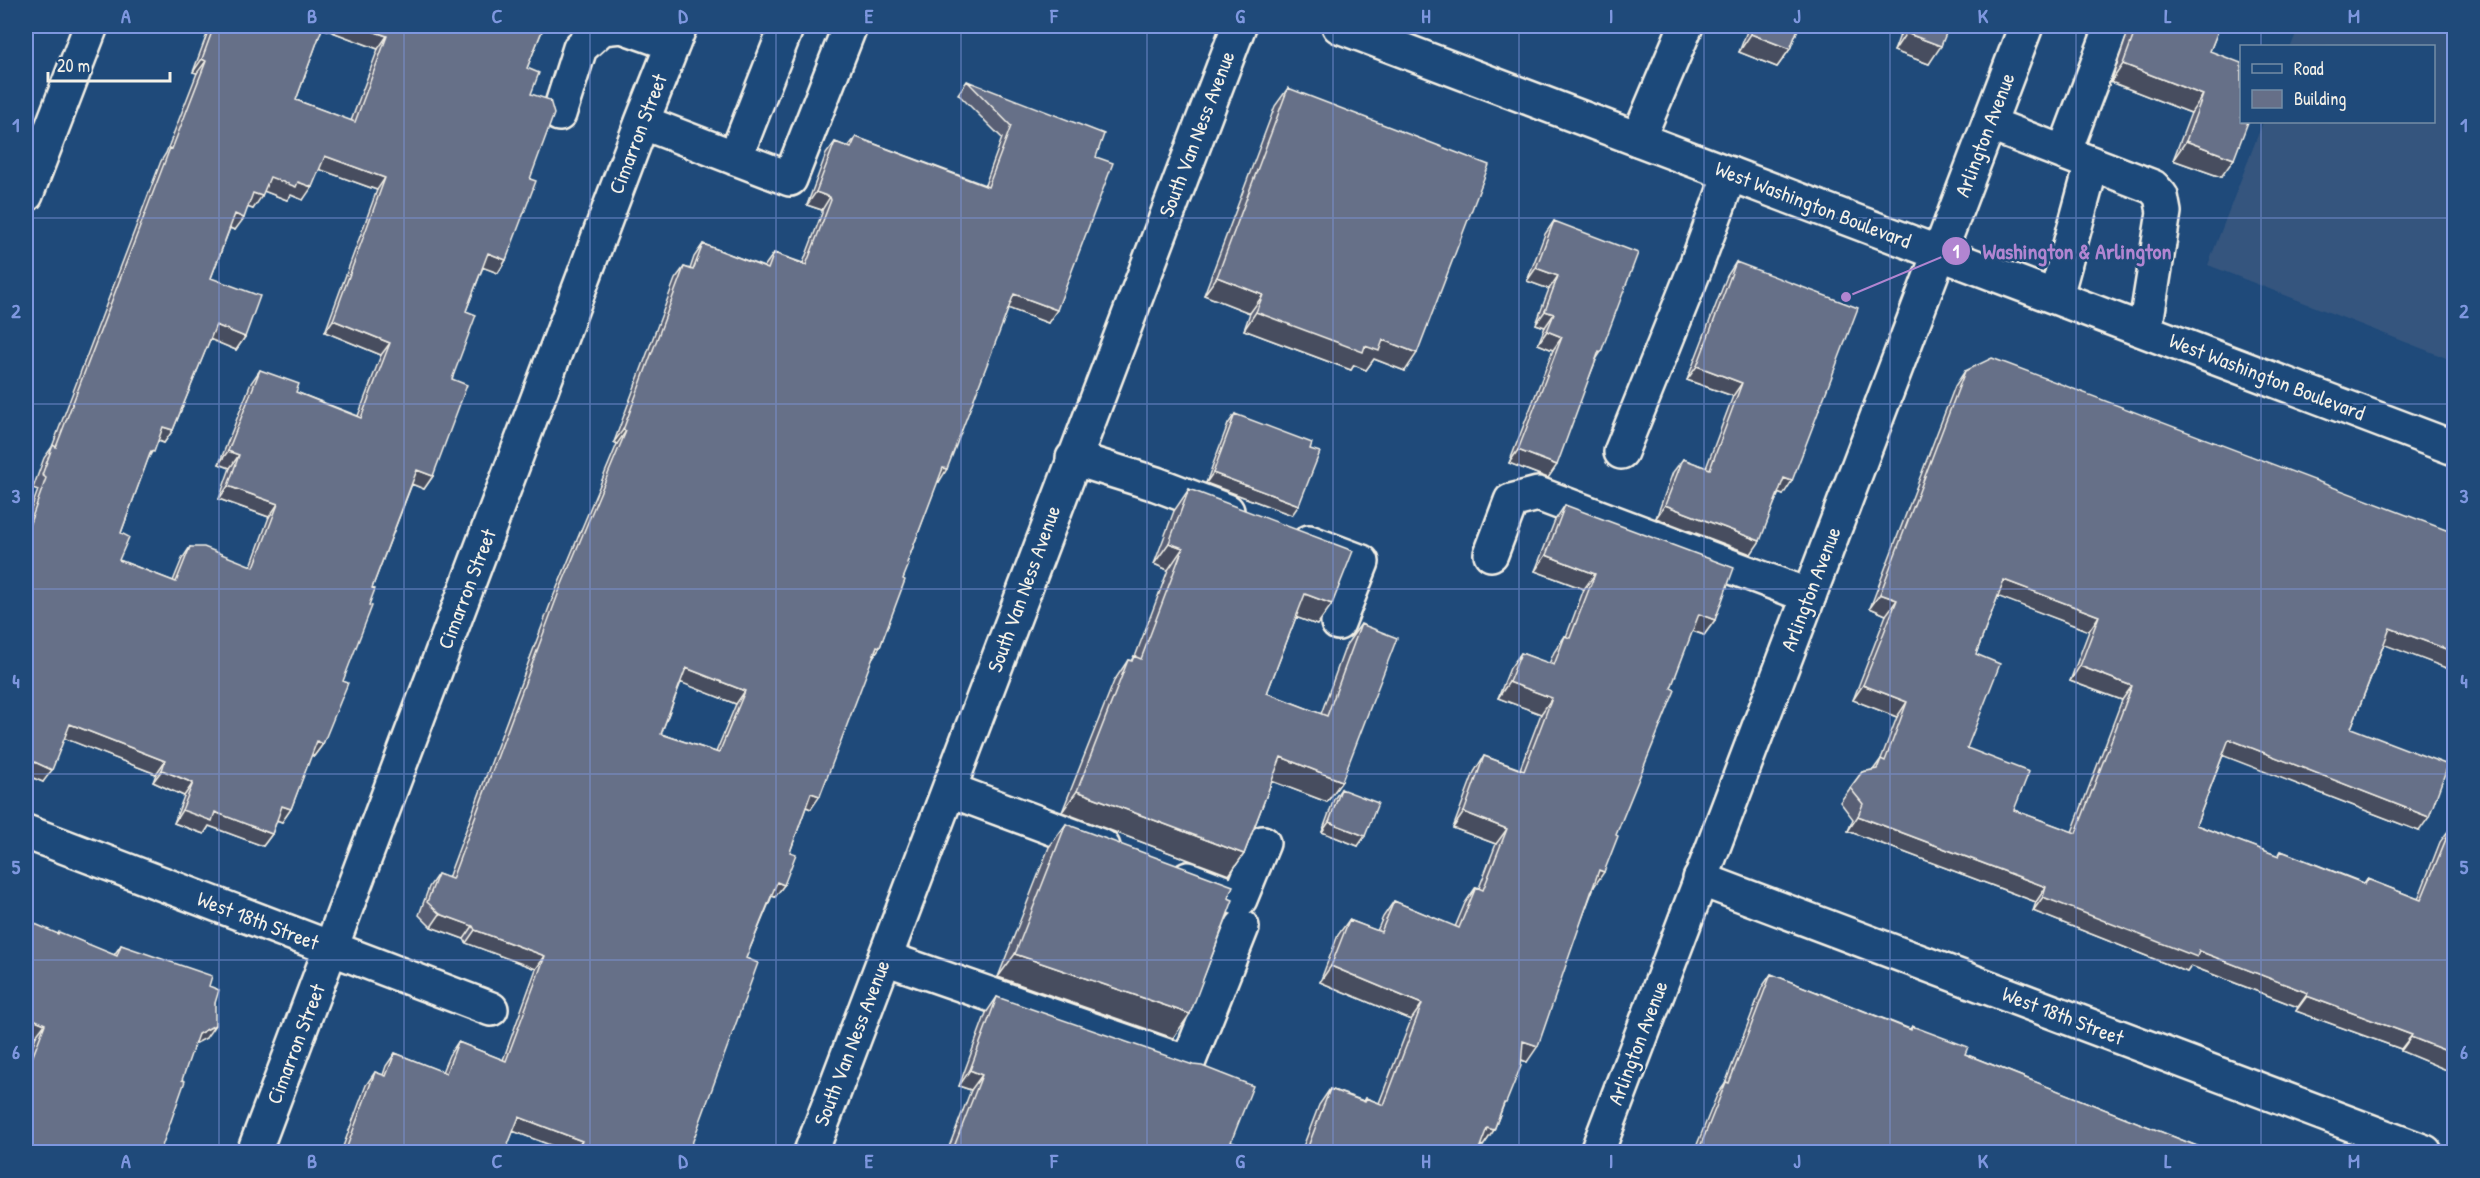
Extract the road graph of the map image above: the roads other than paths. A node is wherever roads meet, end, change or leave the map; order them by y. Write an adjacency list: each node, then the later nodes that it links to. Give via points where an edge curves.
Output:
1 (90, 26): 18 (street)
2 (622, 26): 10 (street); 11 (street, via 602,28 580,48)
3 (787, 26): 15 (street)
4 (850, 26): 15 (street, via 790,179)
5 (1239, 26): 24 (street, South Van Ness Avenue)
6 (1339, 26): 14 (street, West Washington Boulevard)
7 (1686, 26): 14 (street)
8 (2026, 26): 13 (street, Arlington Avenue)
9 (2112, 26): 16 (street)
10 (676, 35): 12 (street, Cimarron Street)
11 (559, 114)
12 (642, 122): 15 (street); 37 (street, Cimarron Street)
13 (1989, 124): 16 (street); 19 (street, Arlington Avenue)
14 (1638, 139): 17 (street, West Washington Boulevard)
15 (735, 158)
16 (2078, 158): 20 (street); 21 (street, via 2153,187 2161,196 2164,212)
17 (1730, 174): 19 (street, West Washington Boulevard); 23 (street)
18 (26, 195)
19 (1940, 253): 20 (street, West Washington Boulevard); 28 (street, Arlington Avenue)
20 (2056, 296): 21 (street, West Washington Boulevard)
21 (2145, 330): 22 (street, West Washington Boulevard)
22 (2454, 448)
23 (1621, 452)
24 (1073, 458): 25 (street); 30 (street, South Van Ness Avenue)
25 (1253, 521)
26 (1286, 533): 29 (street, via 1362,562)
27 (1491, 554): 28 (street, via 1511,501 1538,494)
28 (1809, 596): 35 (street, Arlington Avenue)
29 (1338, 623)
30 (950, 790): 33 (street); 38 (street, South Van Ness Avenue)
31 (26, 832): 37 (street, West 18th Street)
32 (1263, 843): 34 (street, via 1240,899)
33 (1126, 856)
34 (1158, 868)
35 (1700, 879): 42 (street, Arlington Avenue); 43 (street, West 18th Street)
36 (1242, 927): 38 (street, via 1188,1063)
37 (332, 949): 39 (street, West 18th Street); 40 (street, Cimarron Street)
38 (885, 958): 41 (street, South Van Ness Avenue)
39 (491, 1009)
40 (254, 1152)
41 (811, 1152)
42 (1597, 1152)
43 (2425, 1152)

